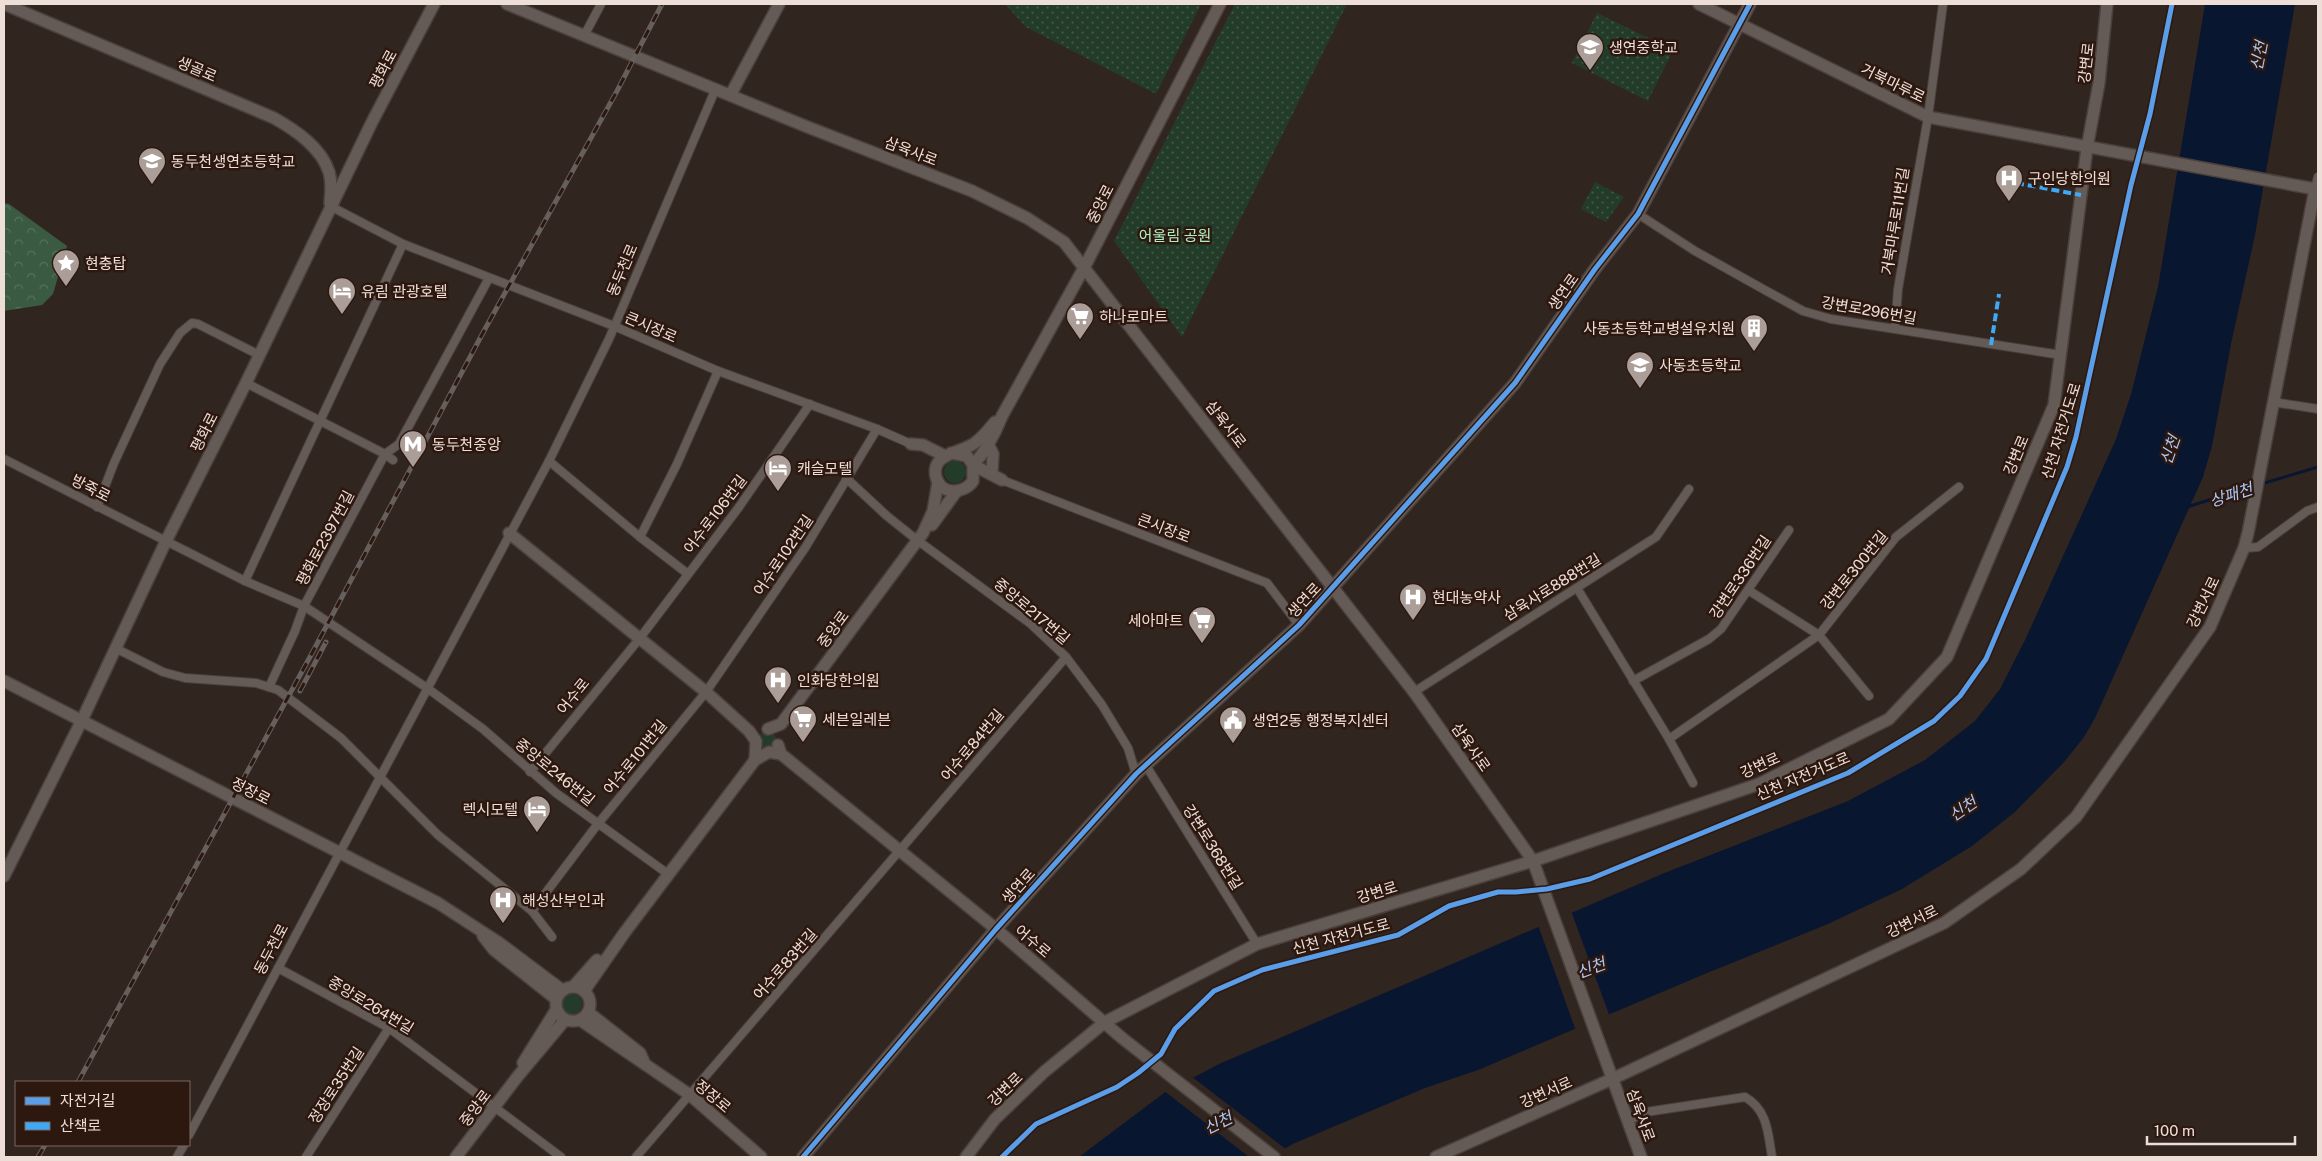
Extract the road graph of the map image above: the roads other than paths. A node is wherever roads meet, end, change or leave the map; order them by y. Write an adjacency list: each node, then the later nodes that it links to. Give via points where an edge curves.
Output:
1 (4, 4): 19 (street, 생골로, via 289,126 317,151 329,170)
2 (434, 4): 19 (street, 평화로)
3 (507, 4): 12 (street, 삼육사로)
4 (602, 4): 12 (street)
5 (779, 4): 14 (street)
6 (1220, 4): 22 (street, 중앙로)
7 (1699, 4): 11 (street, 거북마루로)
8 (1750, 4): 11 (street, 생연로)
9 (1943, 4): 15 (street, 거북마루로11번길)
10 (2107, 4): 16 (street, 강변로, via 2099,83)
11 (1740, 25): 15 (street, 거북마루로); 20 (street, 생연로)
12 (584, 36): 13 (street, 삼육사로)
13 (716, 88): 14 (street, 삼육사로); 24 (street, 동두천로)
14 (731, 94): 22 (street, 삼육사로, via 972,191 1027,218 1064,242)
15 (1928, 117): 16 (street, 거북마루로); 25 (street, 거북마루로11번길, via 1898,288)
16 (2087, 148): 18 (street, 거북마루로); 27 (street, 강변로)
17 (2318, 177): 18 (street)
18 (2317, 189): 31 (street)
19 (330, 206): 21 (street, 큰시장로); 26 (street, 평화로)
20 (1638, 214): 25 (street, 강변로296번길, via 1695,251 1803,311); 62 (street, 생연로, via 1514,383)
21 (403, 244): 23 (street, 큰시장로); 34 (street)
22 (1085, 266): 33 (street, 중앙로); 62 (street, 삼육사로)
23 (489, 278): 24 (street, 큰시장로); 38 (street, via 399,444)
24 (614, 326): 28 (street, 큰시장로); 42 (street, 동두천로)
25 (1895, 329): 27 (street, 강변로296번길)
26 (259, 355): 29 (street, 평화로); 52 (street, via 198,324 192,323 184,328 156,373)
27 (2061, 356): 92 (street, 강변로, via 2054,404 1947,657 1889,719 1759,784)
28 (718, 371): 30 (street, 큰시장로); 56 (street, via 677,464)
29 (246, 383): 34 (street); 58 (street, 평화로)
30 (810, 404): 35 (street, 큰시장로); 60 (street, 어수로106번길)
31 (2272, 408): 32 (street); 59 (street, 강변서로)
32 (2318, 409)
33 (1002, 416): 37 (street); 39 (street, via 975,444)
34 (322, 420): 38 (street); 61 (street)
35 (877, 429): 36 (street, 큰시장로); 45 (street, 어수로102번길)
36 (911, 444): 39 (street)
37 (988, 444): 43 (street); 44 (street, via 993,454)
38 (385, 454): 41 (street); 65 (street, 평화로2397번길)
39 (944, 458): 43 (street, via 967,456); 48 (street, via 936,476)
40 (4, 459): 52 (street, 방죽로)
41 (393, 460)
42 (549, 460): 55 (street, 동두천로); 56 (street)
43 (974, 465): 44 (street); 47 (street)
44 (992, 473): 46 (street)
45 (846, 478): 57 (street, via 886,516); 75 (street, 어수로102번길, via 805,548)
46 (1002, 480): 47 (street, via 986,476); 66 (street, 큰시장로, via 1267,583)
47 (973, 481): 51 (street)
48 (938, 482): 51 (street); 57 (street, via 933,511)
49 (1958, 487): 67 (street, 강변로300번길, via 1896,537)
50 (1689, 489): 63 (street, 삼육사로888번길, via 1656,537)
51 (956, 492): 57 (street)
52 (97, 507): 58 (street, 방죽로)
53 (2318, 507): 59 (street, via 2307,511 2258,547)
54 (1789, 530): 64 (street, 강변로336번길)
55 (509, 533): 68 (street); 74 (street, 동두천로)
56 (640, 536): 60 (street)
57 (920, 536): 70 (street, 중앙로217번길); 79 (street, 중앙로)
58 (166, 541): 61 (street, 평화로2397번길); 69 (street, 평화로)
59 (2244, 548): 107 (street, 강변서로, via 2210,627 2076,817 2021,869 1944,923)
60 (688, 574): 68 (street, 어수로106번길)
61 (245, 581): 65 (street, 평화로2397번길)
62 (1334, 588): 66 (street, 생연로); 76 (street, 삼육사로)
63 (1577, 588): 72 (street); 76 (street, 삼육사로888번길)
64 (1748, 590): 67 (street); 72 (street, 강변로336번길, via 1721,629 1709,639)
65 (304, 606): 73 (street); 74 (street)
66 (1298, 626): 84 (street, 생연로)
67 (1819, 635): 77 (street); 81 (street, 강변로300번길)
68 (640, 638): 75 (street); 85 (street, 어수로)
69 (116, 648): 73 (street, via 163,672 185,678 256,683); 78 (street, 평화로)
70 (1066, 657): 86 (street, 중앙로217번길, via 1102,705 1128,748); 90 (street, 어수로84번길)
71 (4, 681): 78 (street, 정장로)
72 (1633, 681): 81 (street)
73 (269, 687): 87 (street, via 278,690 341,738)
74 (427, 688): 85 (street, 중앙로246번길, via 483,729); 87 (street, 동두천로)
75 (706, 692): 80 (street); 89 (street, 어수로101번길)
76 (1414, 692): 92 (street, 삼육사로)
77 (1869, 696)
78 (81, 722): 91 (street, 정장로); 93 (street, 평화로)
79 (782, 724): 80 (street); 82 (street)
80 (758, 733): 82 (street, via 760,749); 82 (street, via 772,729); 83 (street)
81 (1669, 738): 88 (street)
82 (776, 747): 83 (street); 90 (street, 어수로)
83 (755, 760): 94 (street)
84 (1145, 764): 86 (street, 생연로); 99 (street, 강변로368번길)
85 (530, 772): 89 (street, 중앙로246번길)
86 (1136, 774): 97 (street, 생연로)
87 (379, 776): 91 (street, 동두천로); 96 (street, via 438,835)
88 (1693, 783)
89 (597, 824): 94 (street, 중앙로246번길); 96 (street, 어수로101번길)
90 (901, 850): 97 (street, 어수로); 108 (street, 어수로83번길)
91 (339, 853): 100 (street, 동두천로); 101 (street, 정장로, via 438,903 481,932 494,950)
92 (1533, 861): 99 (street, 강변로); 107 (street, 삼육사로)
93 (7, 863): 95 (street, 평화로)
94 (668, 874): 101 (street, via 625,932)
95 (4, 876)
96 (532, 911): 98 (street)
97 (996, 929): 104 (street, 어수로); 119 (street, 생연로)
98 (552, 937)
99 (1257, 944): 104 (street, 강변로)
100 (278, 968): 105 (street, 중앙로264번길); 111 (street, 동두천로)
101 (566, 995): 102 (street, via 590,1000); 103 (street, 정장로); 106 (street, via 532,1046)
102 (584, 1016): 103 (street); 108 (street, 정장로, via 628,1055 644,1062)
103 (565, 1020): 106 (street)
104 (1105, 1022): 120 (street, 강변로, via 995,1118); 121 (street, 어수로)
105 (389, 1028): 109 (street, 중앙로264번길); 114 (street, 정장로35번길)
106 (518, 1076): 109 (street, 중앙로)
107 (1612, 1079): 110 (street, 삼육사로); 122 (street, 강변서로)
108 (690, 1096): 117 (street, 어수로83번길); 118 (street, 정장로)
109 (493, 1108): 115 (street, 중앙로); 116 (street, 중앙로264번길)
110 (1628, 1121): 123 (street, 삼육사로); 124 (street, via 1646,1112 1745,1097 1760,1109 1767,1126)
111 (190, 1133)
112 (183, 1146): 113 (street)
113 (177, 1157)
114 (306, 1157)
115 (456, 1157)
116 (561, 1157)
117 (636, 1157)
118 (761, 1157)
119 (804, 1157)
120 (966, 1157)
121 (1274, 1157)
122 (1436, 1157)
123 (1641, 1157)
124 (1772, 1157)

